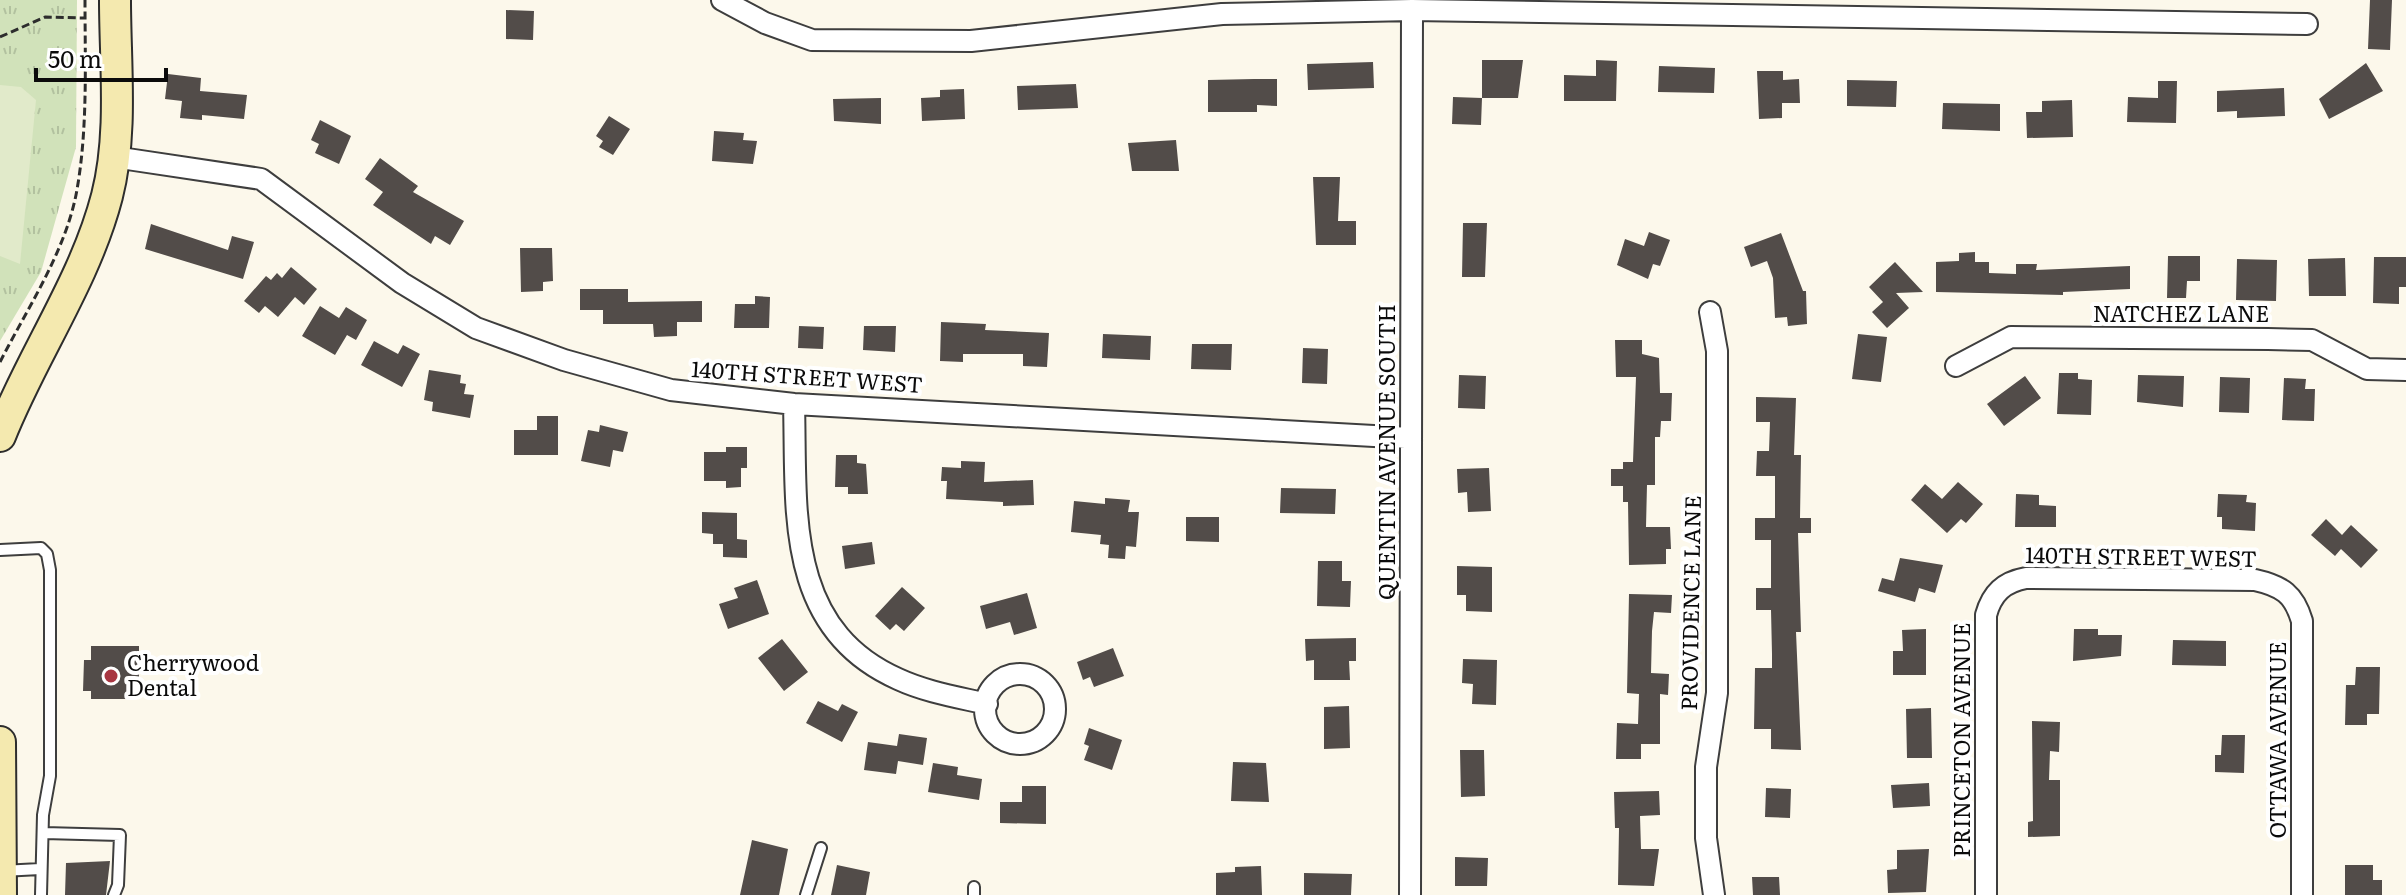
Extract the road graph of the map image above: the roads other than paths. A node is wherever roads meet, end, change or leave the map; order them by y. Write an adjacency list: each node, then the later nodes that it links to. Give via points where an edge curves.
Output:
1 (115, 0): 7 (street)
2 (722, 0): 4 (street, via 812,40 971,41 1222,14)
3 (2161, 0): 5 (street)
4 (1412, 10): 5 (street); 13 (street, QUENTIN AVENUE SOUTH)
5 (2161, 21): 6 (street)
6 (2307, 24)
7 (114, 157): 11 (street, 140TH STREET WEST, via 261,179 402,283 464,321 564,360 671,390); 12 (street, via 108,194 88,250)
8 (1710, 312): 27 (street, PROVIDENCE LANE, via 1717,351 1717,693 1706,767 1706,838)
9 (1956, 366): 10 (street, NATCHEZ LANE, via 2011,337 2252,339 2312,340 2367,369)
10 (2406, 370)
11 (794, 404): 13 (street, 140TH STREET WEST); 17 (street, via 801,561 825,615 844,641 897,679)
12 (0, 436)
13 (1410, 438): 26 (street, QUENTIN AVENUE SOUTH)
14 (0, 550): 19 (lane, via 41,548 47,554 50,776)
15 (2285, 589): 16 (street, 140TH STREET WEST, via 2255,580 2026,578); 29 (street, OTTAWA AVENUE, via 2302,621)
16 (1999, 590): 28 (street, PRINCETON AVENUE, via 1986,615)
17 (987, 704)
18 (0, 742): 22 (street)
19 (44, 833): 21 (lane); 24 (lane, via 120,835)
20 (821, 848): 25 (lane)
21 (40, 869): 22 (lane); 23 (lane)
22 (1, 882)
23 (41, 895)
24 (114, 895)
25 (806, 895)
26 (1410, 895)
27 (1714, 895)
28 (1986, 895)
29 (2302, 895)

